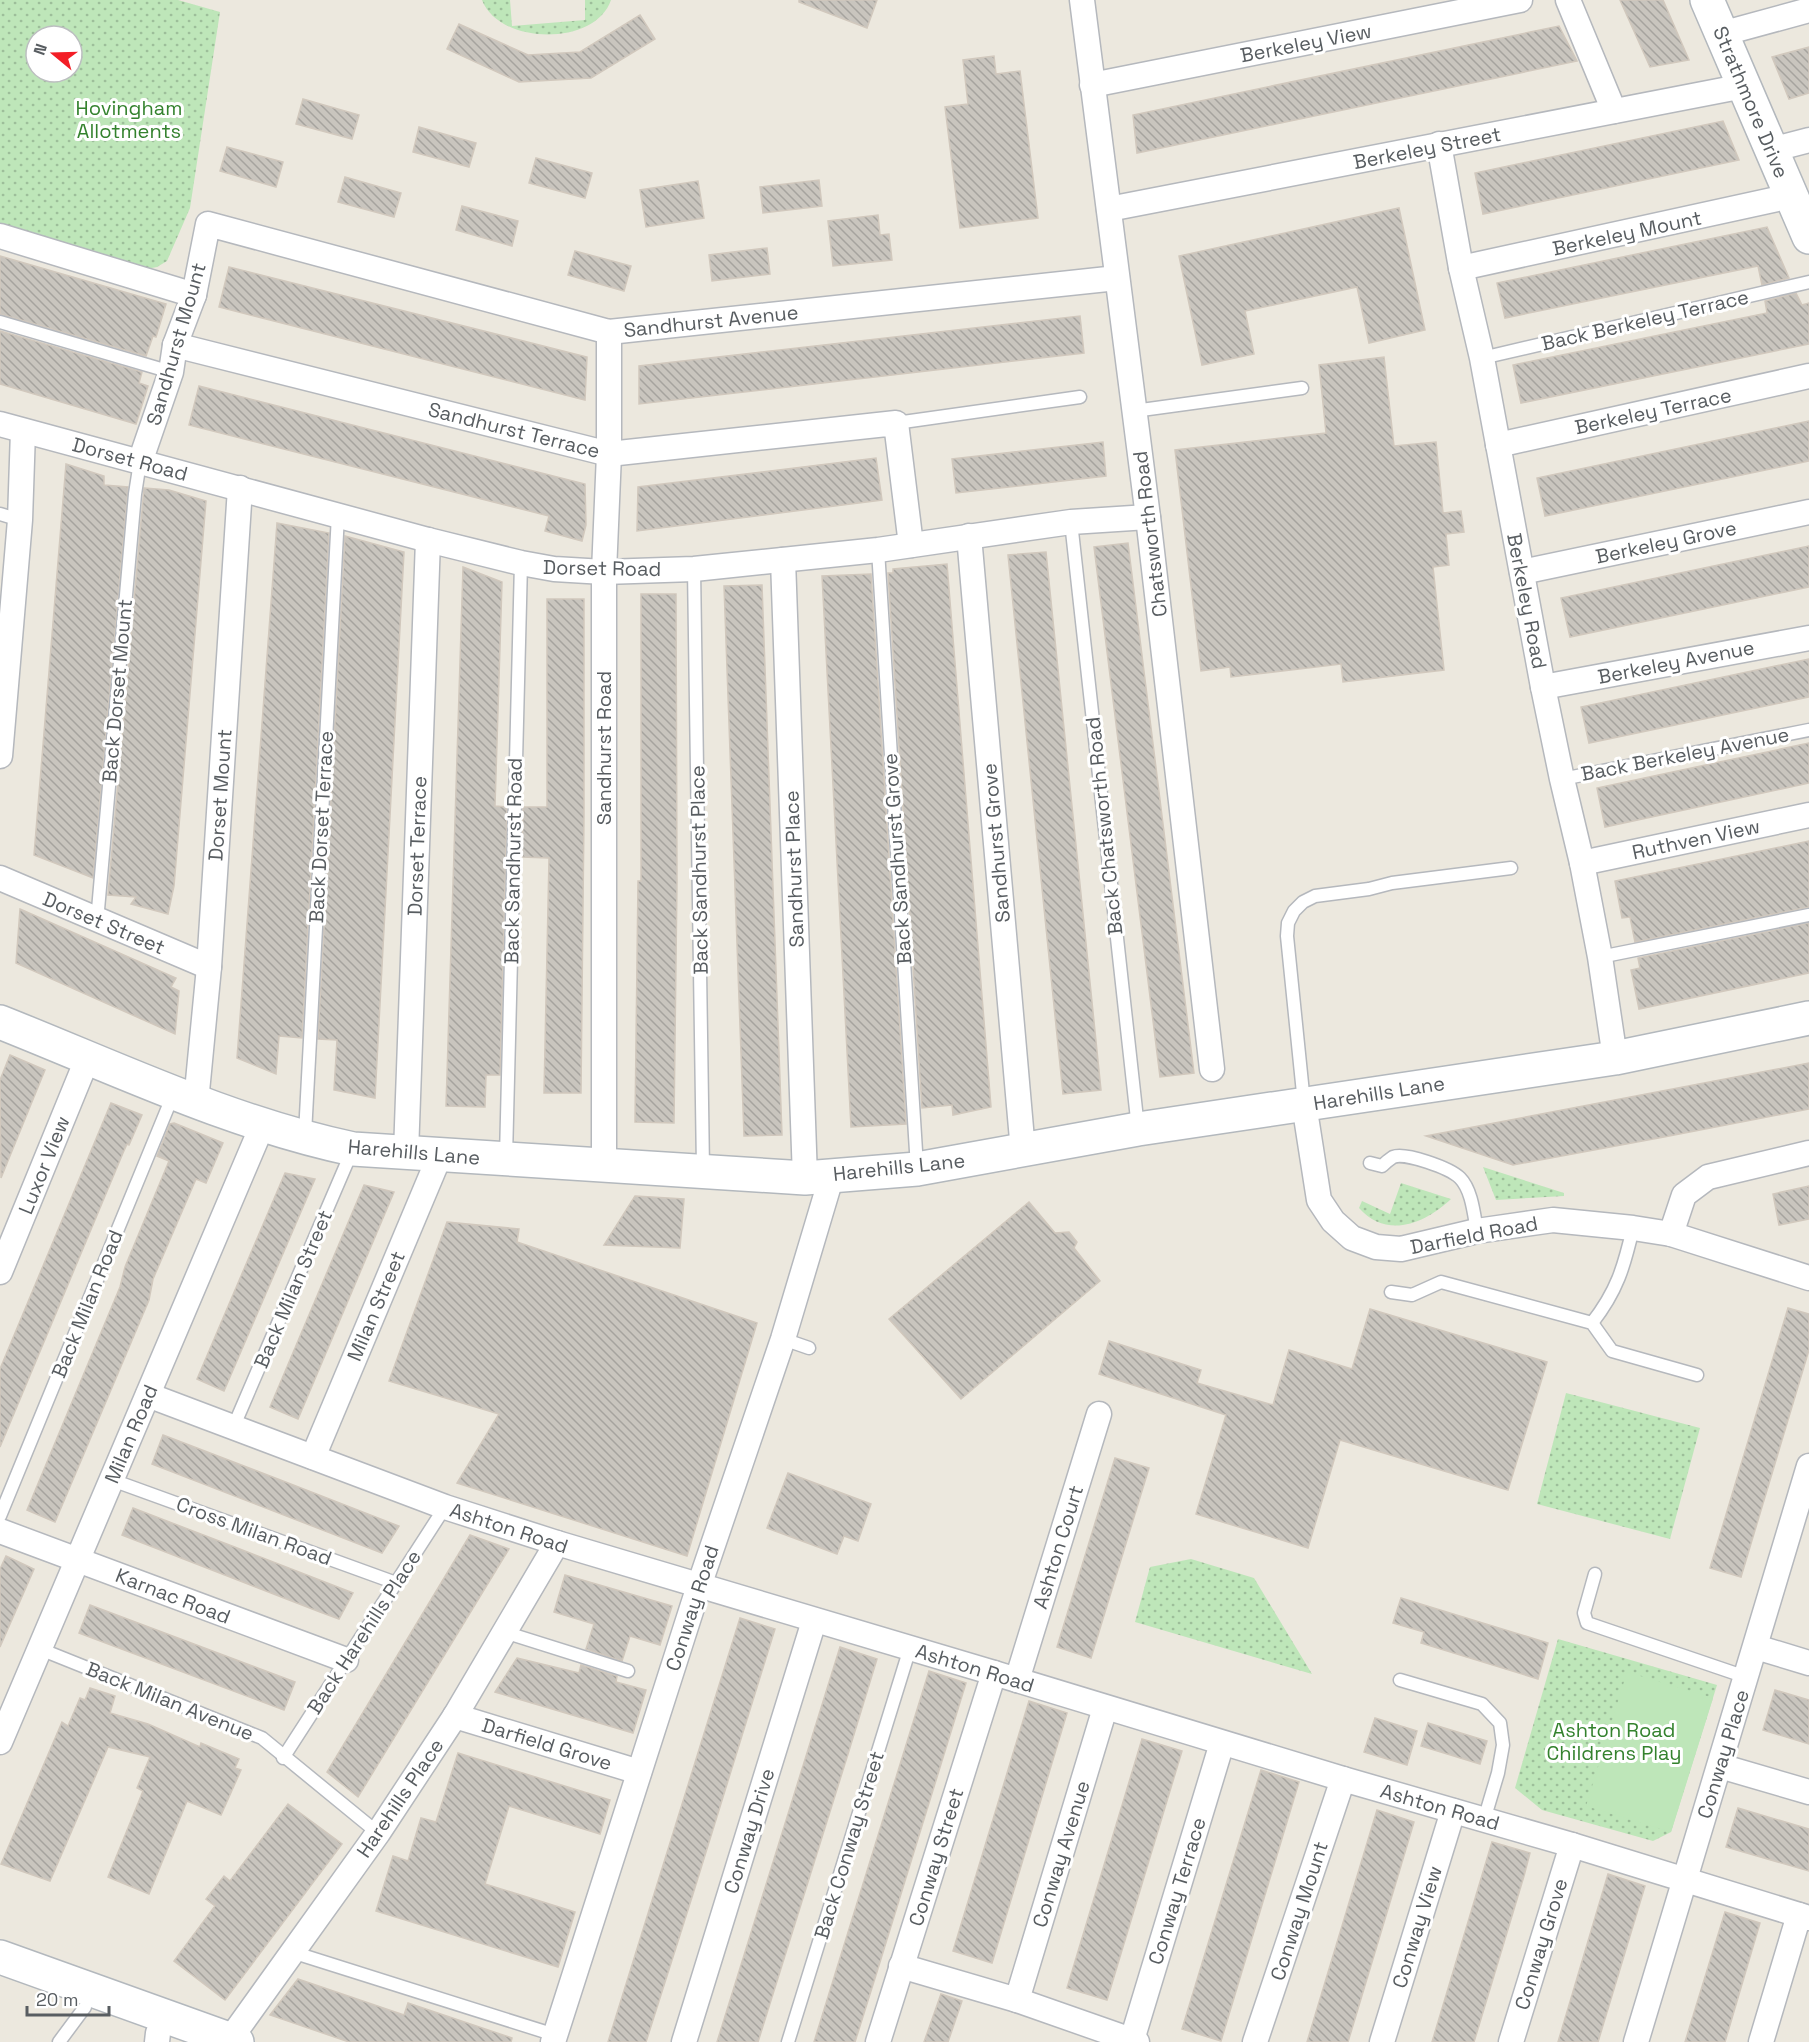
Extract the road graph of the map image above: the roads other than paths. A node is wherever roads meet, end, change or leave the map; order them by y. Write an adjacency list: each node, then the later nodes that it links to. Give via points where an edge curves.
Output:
1 (1082, 0): 7 (street, Chatsworth Road)
2 (1520, 0): 7 (street, Berkeley View)
3 (1568, 0): 9 (street)
4 (1707, 0): 6 (main road, Strathmore Drive)
5 (1809, 10): 6 (street)
6 (1721, 34): 8 (main road, Strathmore Drive)
7 (1092, 85): 14 (street, Chatsworth Road)
8 (1744, 86): 9 (street, Berkeley Street); 12 (main road, Strathmore Drive)
9 (1614, 111): 11 (street, Berkeley Street)
10 (1809, 140): 12 (street)
11 (1439, 144): 14 (street, Berkeley Street); 18 (street, Berkeley Road)
12 (1771, 150): 13 (main road, Strathmore Drive)
13 (1791, 196): 17 (main road, Strathmore Drive); 18 (street, Berkeley Mount)
14 (1109, 209): 19 (street, Chatsworth Road)
15 (208, 224): 21 (street, Sandhurst Mount); 23 (street, Sandhurst Avenue)
16 (0, 236): 21 (street)
17 (1809, 237)
18 (1461, 268): 25 (street, Berkeley Road)
19 (1118, 278): 23 (street, Sandhurst Avenue); 30 (street, Chatsworth Road)
20 (1809, 282): 25 (lane, Back Berkeley Terrace)
21 (194, 295): 24 (street, Sandhurst Mount)
22 (0, 322): 26 (lane)
23 (609, 332): 34 (street, Sandhurst Road)
24 (175, 345): 26 (street, Sandhurst Mount); 34 (street, Sandhurst Terrace)
25 (1482, 358): 33 (street, Berkeley Road)
26 (171, 372): 35 (street, Sandhurst Mount)
27 (1809, 376): 33 (street, Berkeley Terrace)
28 (1302, 388): 30 (lane)
29 (1080, 397): 31 (lane, Sandhurst Terrace)
30 (1134, 411): 40 (street, Chatsworth Road)
31 (896, 423): 34 (street, Sandhurst Terrace); 44 (street)
32 (11, 428): 35 (street, Dorset Road); 39 (street)
33 (1498, 445): 50 (street, Berkeley Road)
34 (609, 454): 49 (street, Sandhurst Road)
35 (140, 462): 36 (street, Dorset Road); 63 (lane, Back Dorset Mount)
36 (240, 488): 38 (street, Dorset Road); 65 (street, Dorset Mount)
37 (1809, 512): 50 (street, Berkeley Grove)
38 (338, 515): 43 (street, Dorset Road); 75 (lane, Back Dorset Terrace)
39 (10, 517): 51 (street)
40 (1148, 517): 41 (street, Dorset Road); 70 (street, Chatsworth Road)
41 (1071, 522): 42 (street, Dorset Road); 74 (lane, Back Chatsworth Road)
42 (969, 536): 44 (street, Dorset Road); 77 (street, Sandhurst Grove)
43 (428, 540): 47 (street, Dorset Road); 78 (street, Dorset Terrace)
44 (912, 545): 45 (street, Dorset Road)
45 (878, 549): 46 (street, Dorset Road); 84 (lane, Back Sandhurst Grove)
46 (783, 560): 48 (street, Dorset Road); 86 (street, Sandhurst Place)
47 (521, 563): 49 (street, Dorset Road, via 554,570); 81 (lane, Back Sandhurst Road)
48 (694, 569): 49 (street, Dorset Road); 85 (lane, Back Sandhurst Place)
49 (604, 572): 83 (street, Sandhurst Road)
50 (1522, 572): 53 (street, Berkeley Road)
51 (7, 609): 54 (street)
52 (1809, 638): 53 (street, Berkeley Avenue)
53 (1543, 687): 57 (street, Berkeley Road)
54 (2, 702): 56 (street)
55 (1809, 730): 57 (lane, Back Berkeley Avenue)
56 (0, 756)
57 (1562, 779): 59 (street, Berkeley Road)
58 (1809, 815): 59 (street, Ruthven View)
59 (1582, 863): 64 (street, Berkeley Road)
60 (1511, 868): 72 (lane, via 1315,896 1294,911 1287,936)
61 (0, 878): 63 (street, Dorset Street)
62 (1809, 915): 64 (lane)
63 (97, 921): 65 (street, Dorset Street)
64 (1600, 957): 69 (street, Berkeley Road)
65 (209, 967): 71 (street, Dorset Mount)
66 (1809, 1018): 69 (main road, Harehills Lane)
67 (0, 1022): 68 (main road, Harehills Lane)
68 (88, 1057): 71 (main road, Harehills Lane); 90 (street, Luxor View)
69 (1615, 1058): 72 (main road, Harehills Lane)
70 (1212, 1069)
71 (185, 1097): 73 (main road, Harehills Lane); 104 (lane, Back Milan Road)
72 (1304, 1104): 74 (main road, Harehills Lane); 88 (street, Darfield Road, via 1319,1200 1333,1221 1352,1238 1376,1247 1401,1249)
73 (262, 1126): 75 (main road, Harehills Lane); 97 (street, Milan Road)
74 (1138, 1129): 77 (main road, Harehills Lane)
75 (305, 1138): 76 (main road, Harehills Lane)
76 (353, 1149): 78 (main road, Harehills Lane); 99 (lane, Back Milan Street)
77 (1023, 1151): 84 (main road, Harehills Lane)
78 (406, 1153): 80 (main road, Harehills Lane)
79 (1809, 1153): 89 (street, via 1708,1177 1684,1195)
80 (440, 1155): 81 (main road, Harehills Lane); 100 (street, Milan Street)
81 (506, 1159): 83 (main road, Harehills Lane)
82 (1370, 1163): 88 (lane, via 1382,1166 1394,1156 1406,1155 1460,1178 1470,1196)
83 (604, 1164): 85 (main road, Harehills Lane)
84 (917, 1169): 86 (main road, Harehills Lane)
85 (703, 1170): 86 (main road, Harehills Lane)
86 (818, 1176): 94 (street, Conway Road)
87 (1633, 1228): 88 (street, Darfield Road, via 1553,1220); 89 (street, Darfield Road); 93 (lane, via 1624,1268 1608,1303)
88 (1477, 1231)
89 (1671, 1234): 91 (street, Darfield Road)
90 (0, 1272)
91 (1808, 1274)
92 (1391, 1292): 93 (lane, via 1412,1295 1442,1282)
93 (1592, 1323): 96 (lane, via 1612,1351)
94 (783, 1339): 95 (lane); 111 (street, Conway Road)
95 (809, 1348)
96 (1697, 1376)
97 (148, 1395): 99 (street, Ashton Road); 102 (street, Milan Road)
98 (1099, 1414): 122 (street, Ashton Court)
99 (233, 1428): 100 (street, Ashton Road)
100 (313, 1457): 103 (street, Ashton Road)
101 (1809, 1466): 105 (street, Conway Place)
102 (112, 1480): 108 (street, Milan Road); 110 (lane, Cross Milan Road)
103 (445, 1507): 107 (street, Ashton Road); 110 (lane, Back Harehills Place)
104 (0, 1516)
105 (1800, 1530): 114 (street, Conway Place)
106 (0, 1531): 108 (street, Karnac Road)
107 (557, 1544): 111 (street, Ashton Road); 113 (street, Harehills Place)
108 (77, 1560): 116 (street, Milan Road); 117 (street, Karnac Road)
109 (1595, 1574): 121 (lane, via 1584,1613 1587,1623)
110 (396, 1583): 117 (lane, Back Harehills Place)
111 (699, 1586): 112 (street, Ashton Road); 130 (street, Conway Road)
112 (814, 1621): 115 (street, Ashton Road); 149 (street, Conway Drive)
113 (504, 1632): 119 (lane); 125 (street, Harehills Place)
114 (1756, 1647): 118 (street); 121 (street, Conway Place)
115 (910, 1648): 120 (street, Ashton Road); 150 (lane, Back Conway Street)
116 (40, 1649): 126 (street, Milan Road); 128 (lane, Back Milan Avenue, via 262,1738)
117 (346, 1660): 128 (lane, Back Harehills Place)
118 (1809, 1663)
119 (628, 1671)
120 (994, 1673): 122 (street, Ashton Road); 141 (street, Conway Street)
121 (1746, 1677): 129 (street, Conway Place)
122 (1017, 1680): 124 (street, Ashton Road)
123 (1400, 1680): 134 (lane, via 1482,1704 1500,1723 1503,1745)
124 (1105, 1708): 127 (street, Ashton Road); 142 (street, Conway Avenue)
125 (455, 1716): 130 (street, Darfield Grove); 135 (street, Harehills Place)
126 (0, 1742)
127 (1222, 1743): 131 (street, Ashton Road); 147 (street, Conway Terrace)
128 (283, 1758): 135 (lane, Back Milan Avenue)
129 (1719, 1766): 132 (street); 137 (street, Conway Place)
130 (639, 1772): 144 (street, Conway Road)
131 (1343, 1779): 133 (street, Ashton Road); 152 (street, Conway Mount)
132 (1809, 1792)
133 (1453, 1811): 134 (street, Ashton Road); 153 (street, Conway View)
134 (1484, 1820): 136 (street, Ashton Road)
135 (378, 1833): 139 (street, Harehills Place)
136 (1572, 1845): 137 (street, Ashton Road); 154 (street, Conway Grove)
137 (1685, 1880): 138 (street, Ashton Road); 155 (street, Conway Place)
138 (1804, 1917): 156 (street)
139 (292, 1952): 144 (lane); 146 (street, Harehills Place)
140 (2, 1966): 143 (main road); 146 (main road)
141 (901, 1966): 142 (street); 151 (street, Conway Street)
142 (1017, 2000): 147 (street)
143 (85, 2007): 145 (main road); 148 (lane)
144 (554, 2038)
145 (166, 2039)
146 (232, 2041)
147 (1134, 2041)
148 (59, 2042)
149 (684, 2042)
150 (788, 2042)
151 (878, 2042)
152 (1255, 2042)
153 (1382, 2042)
154 (1511, 2042)
155 (1636, 2042)
156 (1761, 2042)

